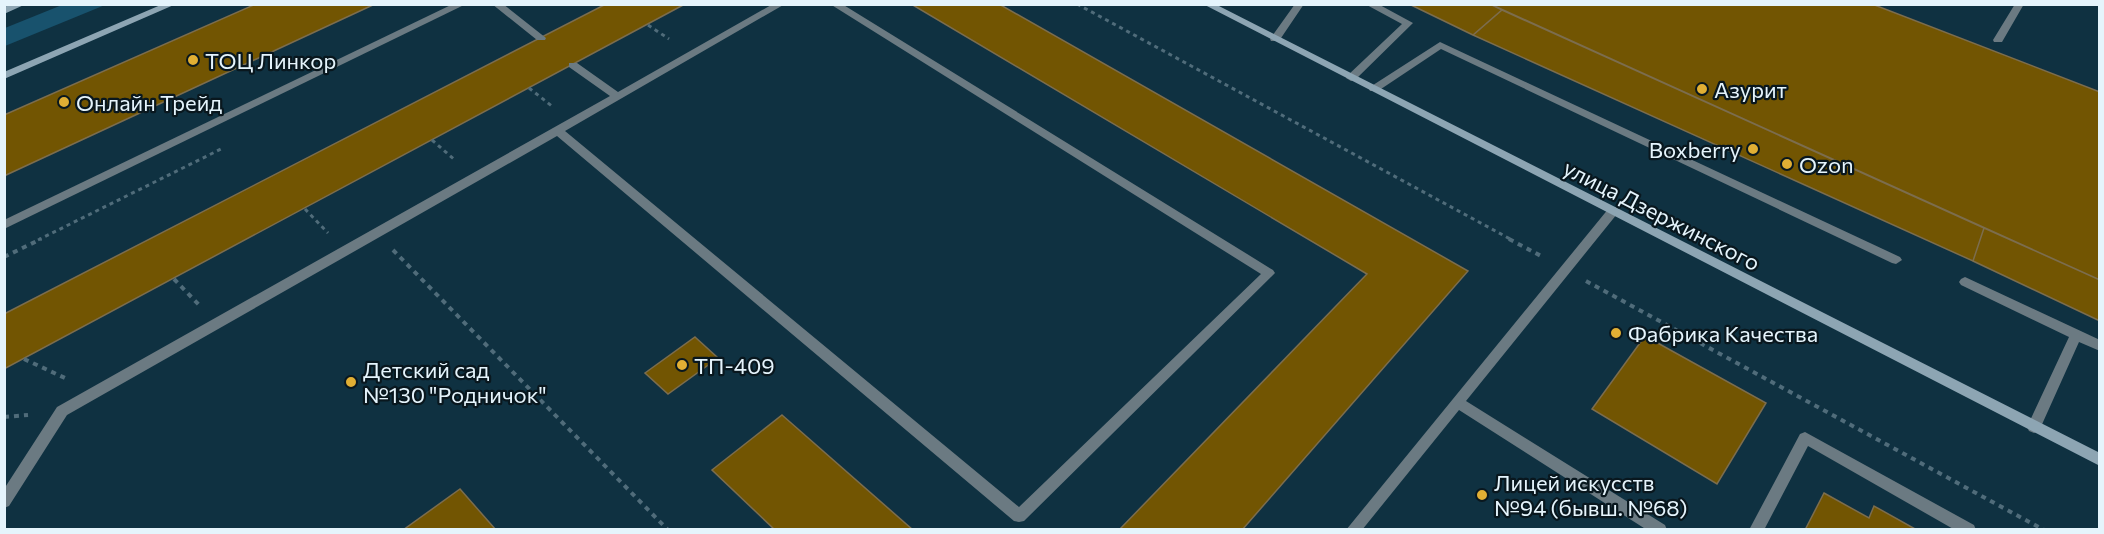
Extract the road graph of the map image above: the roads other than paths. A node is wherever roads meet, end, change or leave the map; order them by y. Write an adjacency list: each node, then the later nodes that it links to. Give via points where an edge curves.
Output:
1 (22, 4): 11 (main road)
2 (172, 4): 16 (main road)
3 (462, 4): 22 (street)
4 (496, 4): 12 (street)
5 (781, 4): 19 (street)
6 (834, 4): 20 (street, via 1269,273 1019,516)
7 (1207, 4): 13 (main road, улица Дзержинского)
8 (1300, 4): 13 (street)
9 (1369, 4): 17 (street, via 1408,23)
10 (2020, 4): 14 (street)
11 (4, 11)
12 (541, 38)
13 (1275, 39): 17 (main road, улица Дзержинского)
14 (1998, 40)
15 (573, 65): 19 (street)
16 (4, 76)
17 (1351, 78): 18 (main road, улица Дзержинского)
18 (1374, 89): 21 (main road, улица Дзержинского); 23 (street, via 1440,45)
19 (618, 97): 20 (street)
20 (558, 131): 30 (street, via 62,411)
21 (1612, 211): 27 (street); 28 (main road, улица Дзержинского)
22 (4, 225)
23 (1896, 260)
24 (1965, 282): 25 (street)
25 (2076, 335): 26 (street); 28 (street)
26 (2100, 346)
27 (1457, 402): 31 (street); 32 (street)
28 (2034, 426): 29 (main road, улица Дзержинского)
29 (2100, 460)
30 (4, 502)
31 (1353, 530)
32 (1659, 530)
33 (1756, 530): 34 (street, via 1805,438)
34 (1969, 530)

